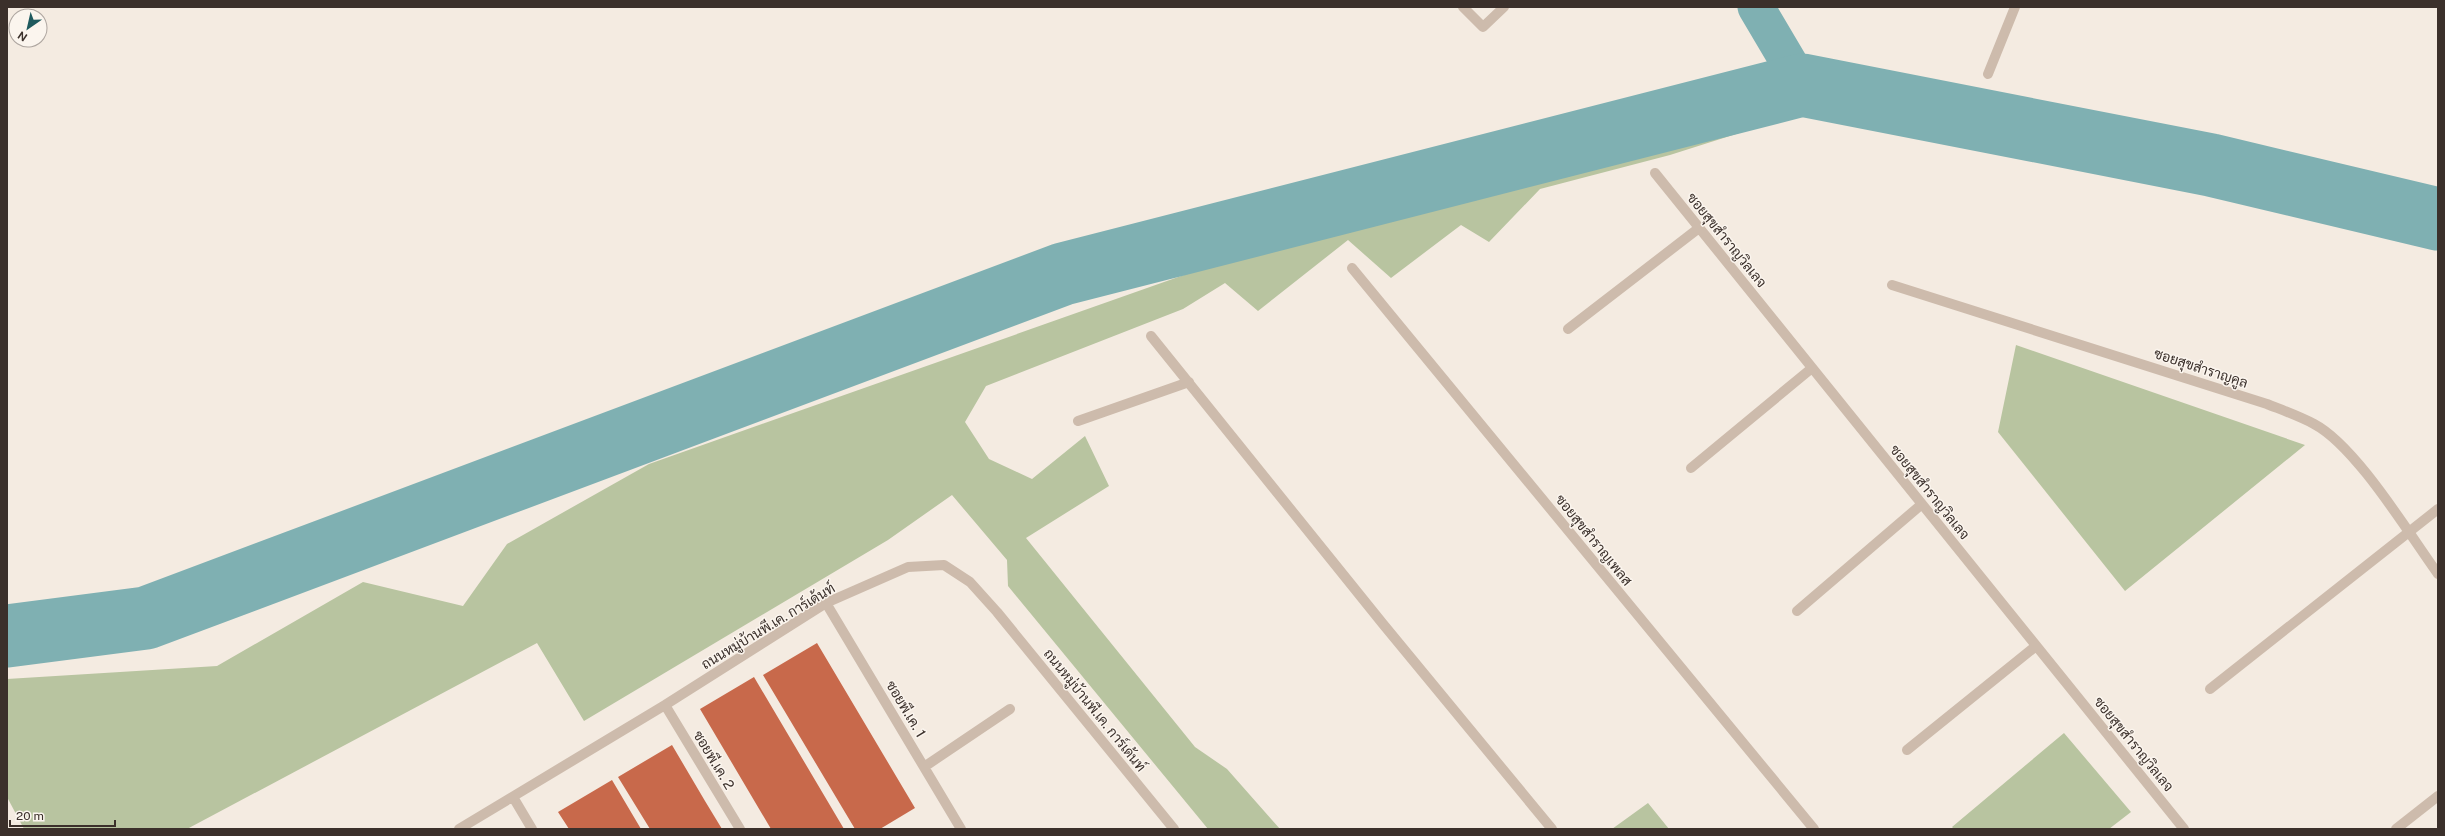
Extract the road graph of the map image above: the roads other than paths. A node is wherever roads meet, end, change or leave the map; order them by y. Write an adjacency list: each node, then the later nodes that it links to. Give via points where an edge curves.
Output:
1 (1463, 7): 2 (street, via 1484,27)
2 (1504, 7)
3 (2015, 7): 4 (street)
4 (1988, 74)
5 (1655, 173): 6 (street, ซอยสุขสำราญวิลเลจ)
6 (1699, 228): 9 (street); 11 (street, ซอยสุขสำราญวิลเลจ)
7 (1352, 268): 35 (street, ซอยสุขสำราญเพลส)
8 (1892, 284): 17 (street, ซอยสุขสำราญคูล, via 2267,404 2315,424 2340,444 2368,476)
9 (1568, 329)
10 (1151, 336): 12 (street)
11 (1812, 368): 14 (street); 15 (street, ซอยสุขสำราญวิลเลจ)
12 (1189, 382): 13 (street); 34 (street)
13 (1078, 421)
14 (1691, 468)
15 (1922, 504): 20 (street); 21 (street, ซอยสุขสำราญวิลเลจ)
16 (2438, 509): 17 (street)
17 (2409, 534): 18 (street, ซอยสุขสำราญคูล); 22 (street)
18 (2438, 574)
19 (826, 604): 23 (street, ถนนหมู่บ้านพี.เค. การ์เด้นท์); 26 (street, ซอยพี.เค. 1); 33 (street, ถนนหมู่บ้านพี.เค. การ์เด้นท์, via 908,567 944,565 970,582)
20 (1797, 611)
21 (2036, 646): 25 (street); 36 (street, ซอยสุขสำราญวิลเลจ)
22 (2210, 689)
23 (665, 705): 28 (street, ถนนหมู่บ้านพี.เค. การ์เด้นท์); 31 (street, ซอยพี.เค. 2)
24 (1010, 708): 26 (street)
25 (1907, 750)
26 (924, 767): 32 (street, ซอยพี.เค. 1)
27 (2438, 796): 37 (street)
28 (513, 797): 29 (street, ถนนหมู่บ้านพี.เค. การ์เด้นท์); 30 (street)
29 (459, 829)
30 (532, 829)
31 (740, 829)
32 (961, 829)
33 (1174, 829)
34 (1552, 829)
35 (1814, 829)
36 (2184, 829)
37 (2396, 829)

